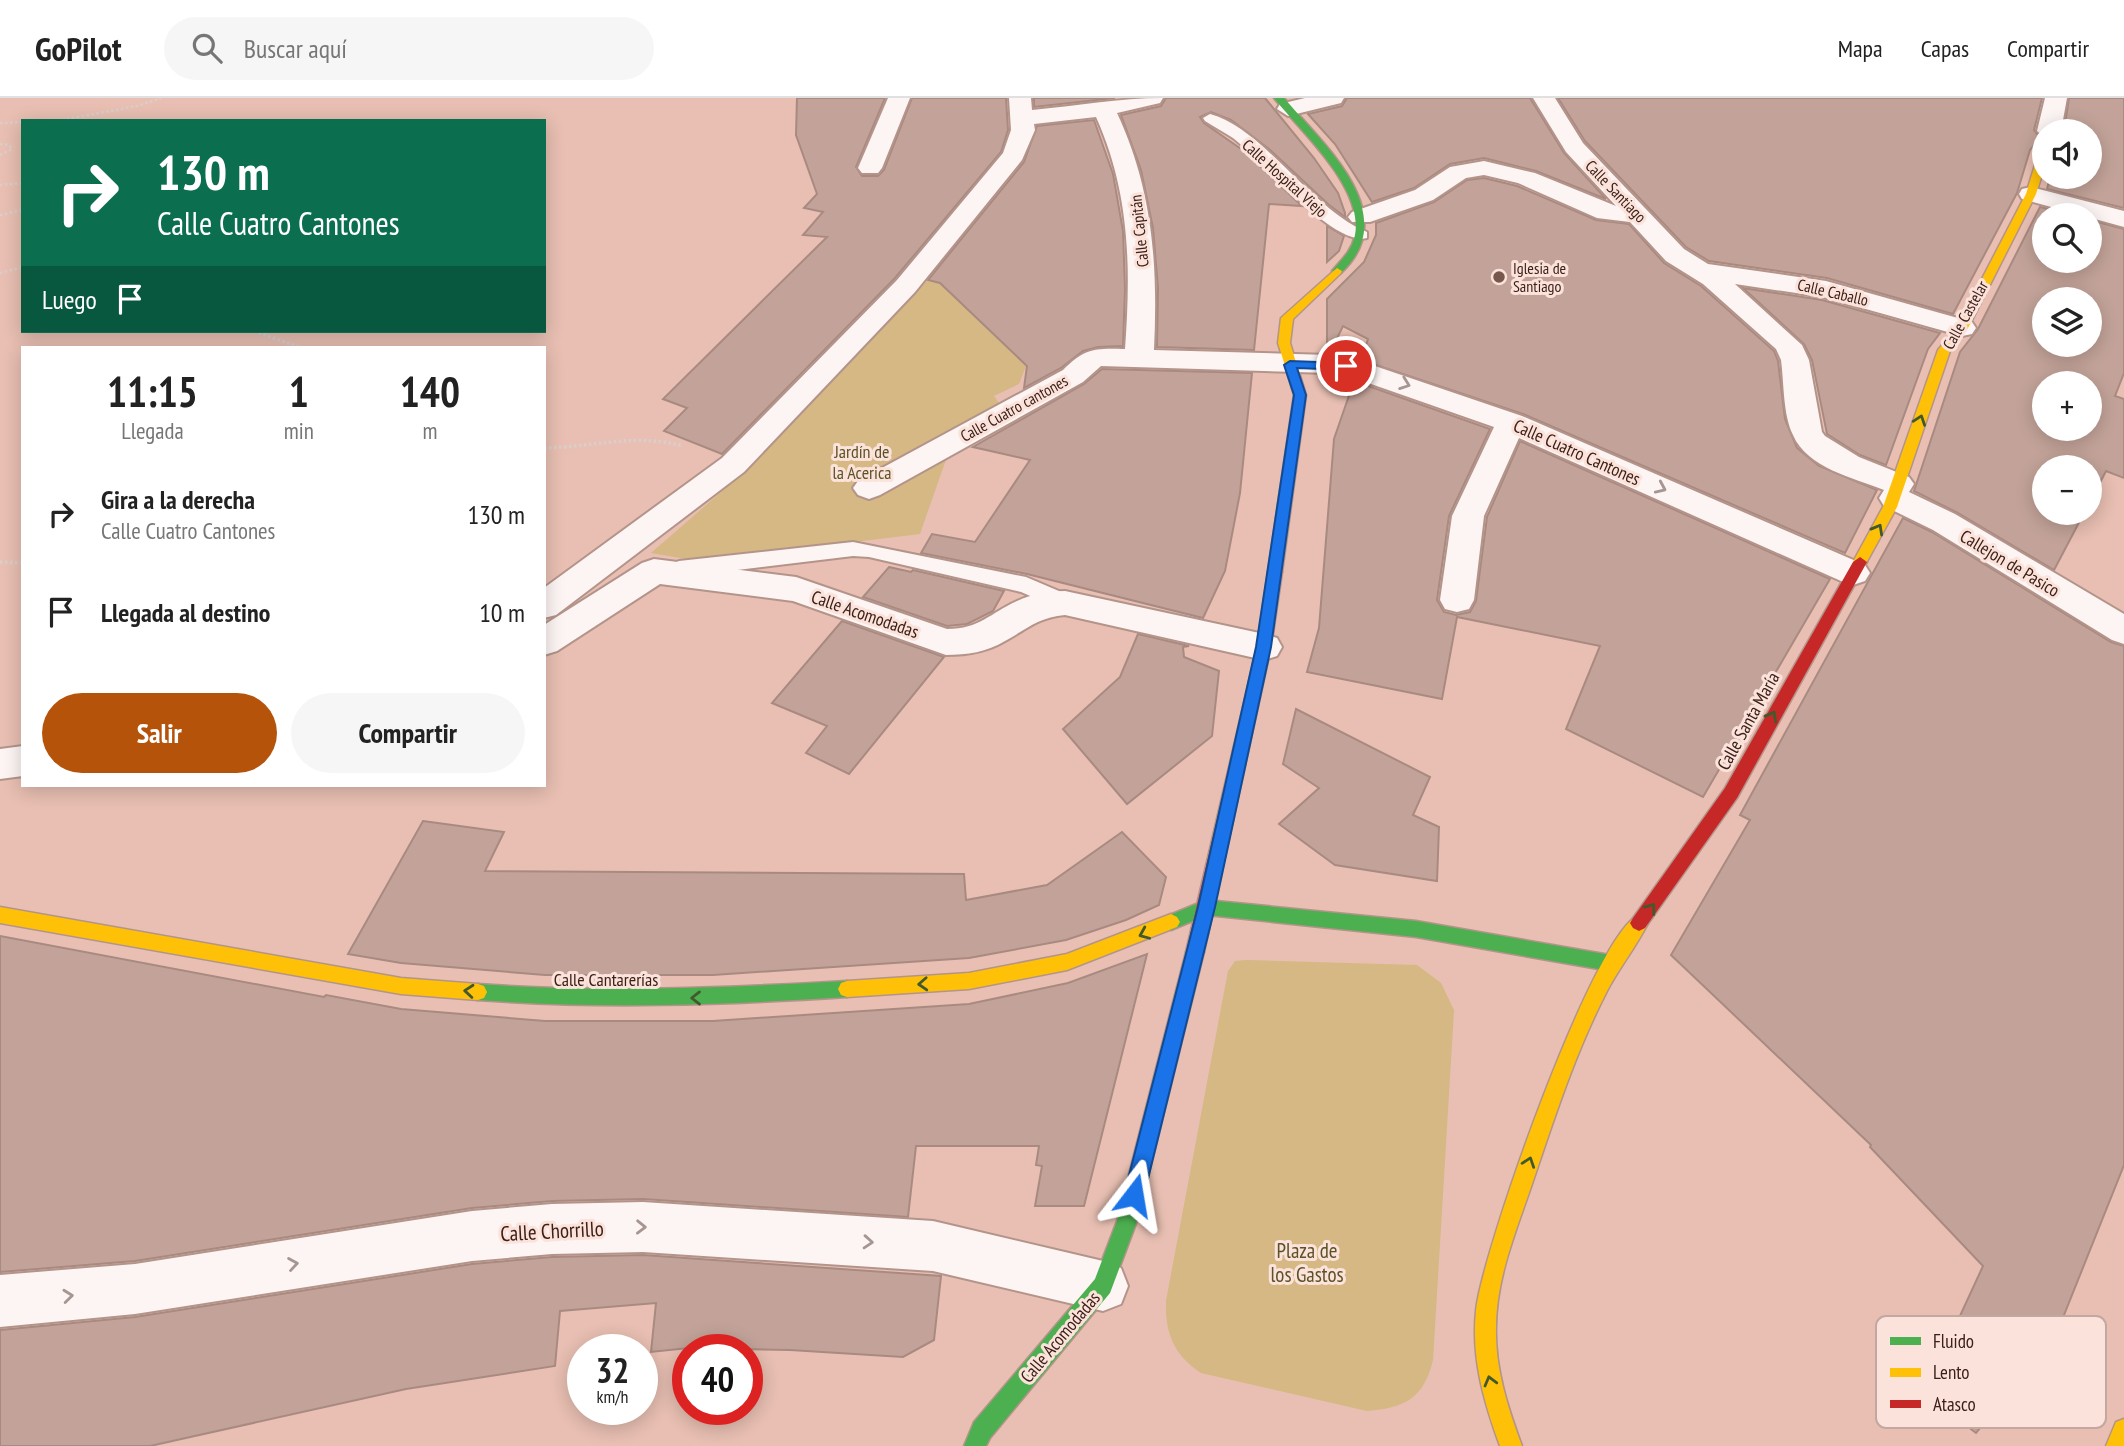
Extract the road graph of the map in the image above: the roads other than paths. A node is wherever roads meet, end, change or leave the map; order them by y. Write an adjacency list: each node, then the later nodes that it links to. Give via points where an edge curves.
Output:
1 (899, 98): 11 (street)
2 (1152, 98): 8 (street)
3 (1334, 98): 6 (street)
4 (1544, 98): 14 (street, Calle Santiago, via 1574,147)
5 (2056, 98): 10 (street)
6 (1284, 104): 16 (street, via 1343,174 1353,191)
7 (1021, 108): 8 (street); 28 (street, via 1023,136 1014,155 889,305 733,465)
8 (1104, 110): 19 (street, Calle Capitán, via 1123,152 1141,220 1144,266)
9 (1210, 118): 16 (lane, Calle Hospital Viejo, via 1238,135 1339,226)
10 (2052, 119)
11 (870, 168)
12 (2033, 189): 13 (street, Calle Castelar)
13 (2031, 194): 15 (street); 18 (street, Calle Castelar)
14 (1640, 215): 16 (street, via 1606,213 1526,178 1484,168 1459,172); 17 (street, Calle Santiago, via 1675,255)
15 (2124, 219)
16 (1361, 226): 20 (street, Calle Acomodadas, via 1353,256 1287,318 1283,331)
17 (1701, 271): 18 (street, Calle Caballo, via 1826,289); 23 (street, Calle Santiago, via 1788,345 1812,443)
18 (1962, 328): 23 (street, Calle Castelar, one-way to 18, via 1944,350)
19 (1139, 359): 20 (street, Calle Cuatro cantones); 22 (street, Calle Cuatro cantones, via 1089,360 1073,376)
20 (1290, 365): 21 (street, Calle Cuatro Cantones, one-way to 21, via 1346,366); 31 (street, Calle Acomodadas, via 1300,395)
21 (1511, 423): 25 (street, Calle Cuatro Cantones, one-way to 25); 26 (street, via 1468,516)
22 (869, 488)
23 (1897, 491): 25 (street, Calle Santa María, one-way to 23); 29 (street, Callejon de Pasico)
24 (654, 571): 27 (lane, Calle Acomodadas, via 869,550 1026,585); 27 (street, Calle Acomodadas, via 786,587 961,644 989,636 1026,608 1045,602); 30 (street, Calle Acomodadas)
25 (1853, 573): 36 (street, Calle Santa María, one-way to 25, via 1731,793)
26 (1457, 600)
27 (1065, 603): 31 (street, Calle Acomodadas)
28 (546, 605)
29 (2124, 631)
30 (546, 641)
31 (1264, 647): 34 (street, Calle Acomodadas)
32 (21, 761): 33 (street)
33 (0, 764)
34 (1206, 907): 35 (street, Calle Cantarerías, one-way to 35, via 1101,950 1007,976 713,998 624,999 545,998 401,986); 36 (street, via 1391,926); 37 (street, Calle Acomodadas, via 1127,1221)
35 (0, 915)
36 (1610, 963): 41 (street, Calle Santa María, one-way to 36, via 1484,1359 1489,1280 1577,1029)
37 (1103, 1286): 38 (street, Calle Chorrillo, one-way to 37, via 135,1289 472,1236 630,1227 933,1246); 40 (street, Calle Acomodadas, via 982,1430)
38 (0, 1301)
39 (2124, 1430): 42 (street)
40 (975, 1446)
41 (1511, 1446)
42 (2117, 1446)

